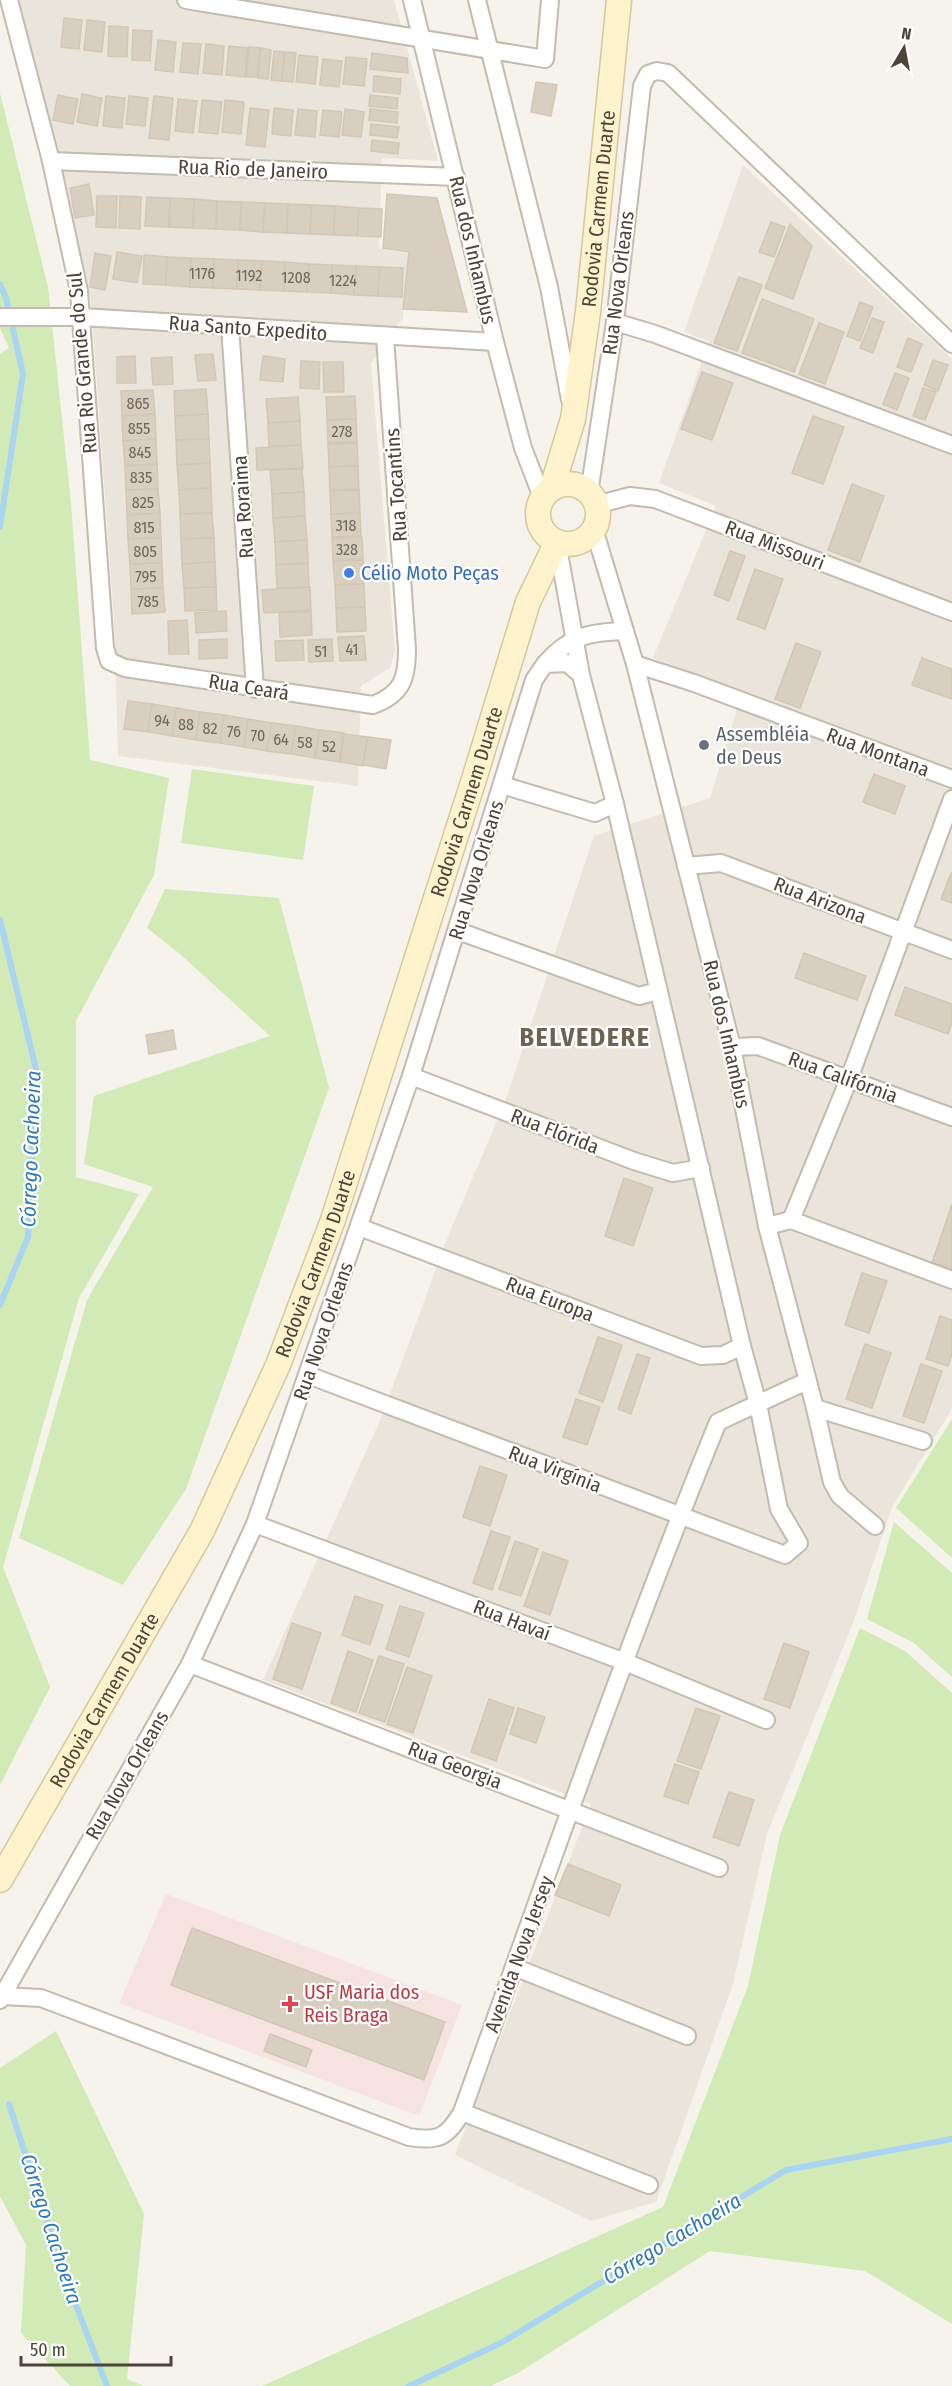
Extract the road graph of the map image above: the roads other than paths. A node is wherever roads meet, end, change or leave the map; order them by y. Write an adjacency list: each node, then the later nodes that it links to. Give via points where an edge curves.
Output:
1 (9, 0): 9 (street, Rua Rio Grande do Sul)
2 (186, 0): 7 (street)
3 (412, 0): 7 (street, Rua dos Inhambus)
4 (477, 0): 8 (street)
5 (550, 0): 8 (street, via 545,59)
6 (619, 0): 18 (street, Rodovia Carmem Duarte, via 588,312)
7 (422, 40): 8 (street); 10 (street, Rua dos Inhambus)
8 (489, 50): 18 (street, via 549,287)
9 (51, 161): 10 (street, Rua Rio de Janeiro); 12 (street, Rua Rio Grande do Sul)
10 (456, 177): 16 (street, Rua dos Inhambus)
11 (0, 317): 12 (street, Rua Santo Expedito)
12 (82, 317): 14 (street, Rua Santo Expedito); 29 (street, Rua Rio Grande do Sul)
13 (615, 322): 17 (street, Rua Nova Orleans, via 642,86 648,75 657,71 668,73); 19 (street); 21 (street, Rua Nova Orleans)
14 (230, 326): 15 (street, Rua Santo Expedito); 33 (street, Rua Roraima)
15 (385, 337): 16 (street, Rua Santo Expedito); 34 (street, Rua Tocantins, via 407,650 407,670)
16 (495, 342): 20 (street, Rua dos Inhambus, via 523,448)
17 (952, 344)
18 (573, 419): 20 (street, Rodovia Carmem Duarte); 21 (street, Rodovia Carmem Duarte)
19 (952, 445)
20 (547, 493): 21 (street, via 565,484); 22 (street, via 537,511)
21 (588, 494): 23 (street, via 598,517); 26 (street, Rua Missouri, via 655,499)
22 (539, 525): 24 (street); 25 (street, Rodovia Carmem Duarte)
23 (594, 529): 24 (street, via 574,544); 27 (street, Rua dos Inhambus)
24 (557, 542): 25 (street, Rodovia Carmem Duarte); 28 (street)
25 (528, 602): 67 (street, Rodovia Carmem Duarte, via 333,1220 278,1365 202,1531)
26 (952, 612)
27 (625, 630): 28 (street); 31 (street, Rua dos Inhambus)
28 (574, 638): 30 (street, Rua Nova Orleans); 32 (street)
29 (109, 661): 33 (street, Rua Ceará, via 125,668)
30 (545, 664): 32 (street, via 567,663); 36 (street, Rua Nova Orleans, via 534,680)
31 (635, 664): 35 (street, Rua Montana); 39 (street, Rua dos Inhambus)
32 (581, 675): 38 (street)
33 (255, 688): 34 (street, Rua Ceará, via 374,705)
34 (389, 699)
35 (952, 779)
36 (502, 785): 38 (street, via 595,813); 40 (street, Rua Nova Orleans)
37 (952, 799): 41 (street)
38 (615, 804): 43 (street)
39 (687, 866): 41 (street, Rua Arizona, via 721,863); 44 (street, Rua dos Inhambus)
40 (458, 931): 43 (street, via 639,996); 45 (street, Rua Nova Orleans)
41 (903, 931): 42 (street, Rua Arizona); 46 (street)
42 (952, 950)
43 (658, 991): 48 (street)
44 (732, 1047): 46 (street, Rua Califórnia, via 758,1046); 50 (street, Rua dos Inhambus)
45 (411, 1076): 48 (street, Rua Flórida, via 633,1161 673,1173); 51 (street, Rua Nova Orleans)
46 (849, 1079): 47 (street, Rua Califórnia); 49 (street)
47 (952, 1117)
48 (701, 1168): 53 (street)
49 (791, 1220): 50 (street); 52 (street)
50 (767, 1226): 55 (street, Rua dos Inhambus)
51 (359, 1227): 53 (street, Rua Europa, via 701,1356 723,1355); 54 (street, Rua Nova Orleans)
52 (952, 1280)
53 (742, 1346): 56 (street)
54 (308, 1375): 59 (street, Rua Virgínia); 60 (street, Rua Nova Orleans)
55 (807, 1381): 56 (street, Avenida Nova Jersey); 57 (street, Rua dos Inhambus)
56 (758, 1404): 59 (street, Avenida Nova Jersey, via 718,1422); 59 (street, Rua Virgínia, via 779,1509 799,1543 785,1555)
57 (815, 1408): 58 (street); 61 (street, Rua dos Inhambus, via 831,1482 840,1497)
58 (923, 1441)
59 (680, 1516): 62 (street, Avenida Nova Jersey)
60 (255, 1524): 62 (street, Rua Havaí); 63 (street, Rua Nova Orleans)
61 (875, 1526)
62 (625, 1662): 64 (street, Rua Havaí); 65 (street, Avenida Nova Jersey)
63 (190, 1664): 65 (street, Rua Georgia); 69 (street, Rua Nova Orleans)
64 (766, 1720)
65 (571, 1809): 66 (street, Rua Georgia); 68 (street, Avenida Nova Jersey)
66 (719, 1868)
67 (0, 1880)
68 (514, 1967): 70 (street); 71 (street, Avenida Nova Jersey)
69 (1, 1998): 71 (street, Avenida Nova Jersey, via 41,1998 409,2137 427,2140 444,2135)
70 (687, 2036)
71 (462, 2112): 72 (street)
72 (649, 2185)

